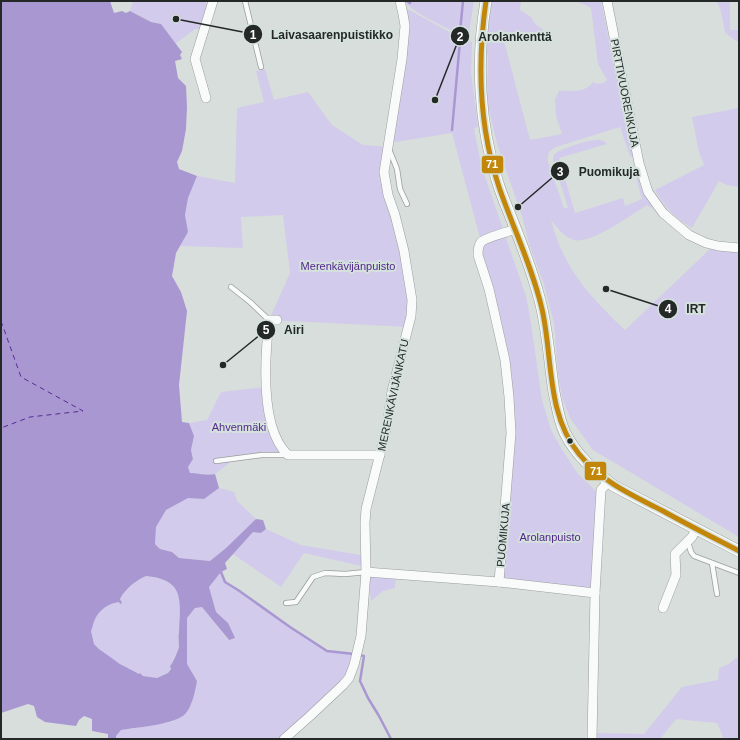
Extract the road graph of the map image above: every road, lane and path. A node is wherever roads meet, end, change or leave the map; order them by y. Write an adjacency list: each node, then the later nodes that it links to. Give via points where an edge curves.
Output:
1 (213, 1): 7 (street, via 195,59)
2 (245, 1): 6 (lane)
3 (400, 1): 8 (street, MERENKÄVIJÄNKATU, via 404,14 402,59)
4 (486, 1): 10 (street, via 480,76 483,114 497,180)
5 (607, 1): 11 (street, PIRTTIVUORENKUJA, via 639,163 648,192 663,213 689,235 706,243)
6 (261, 67)
7 (206, 98)
8 (389, 147): 9 (lane, via 397,169 400,189); 15 (street, MERENKÄVIJÄNKATU, via 384,172 385,181 404,251 412,300 411,316 392,391)
9 (407, 204)
10 (516, 229): 17 (street, via 539,298 562,426 582,459); 24 (street, PUOMIKUJA, via 484,241 478,250 505,360 510,397 511,433)
11 (739, 248)
12 (231, 287): 13 (lane)
13 (273, 320): 14 (street, via 266,348 266,394 272,431)
14 (288, 455): 15 (street); 16 (lane, via 262,455)
15 (380, 455): 22 (street, MERENKÄVIJÄNKATU, via 366,509)
16 (216, 462)
17 (608, 482): 18 (street); 25 (street, via 601,490)
18 (696, 529): 19 (street); 20 (street)
19 (688, 542): 21 (lane, via 694,556); 28 (street, via 675,554 676,575)
20 (739, 551)
21 (712, 563): 23 (lane); 26 (lane)
22 (366, 572): 24 (street); 27 (lane, via 325,573 313,577 296,602); 29 (street, MERENKÄVIJÄNKATU, via 361,636 352,673 343,685)
23 (739, 573)
24 (499, 582): 25 (street)
25 (595, 593): 30 (street)
26 (717, 594)
27 (286, 603)
28 (663, 608)
29 (284, 739)
30 (592, 739)

